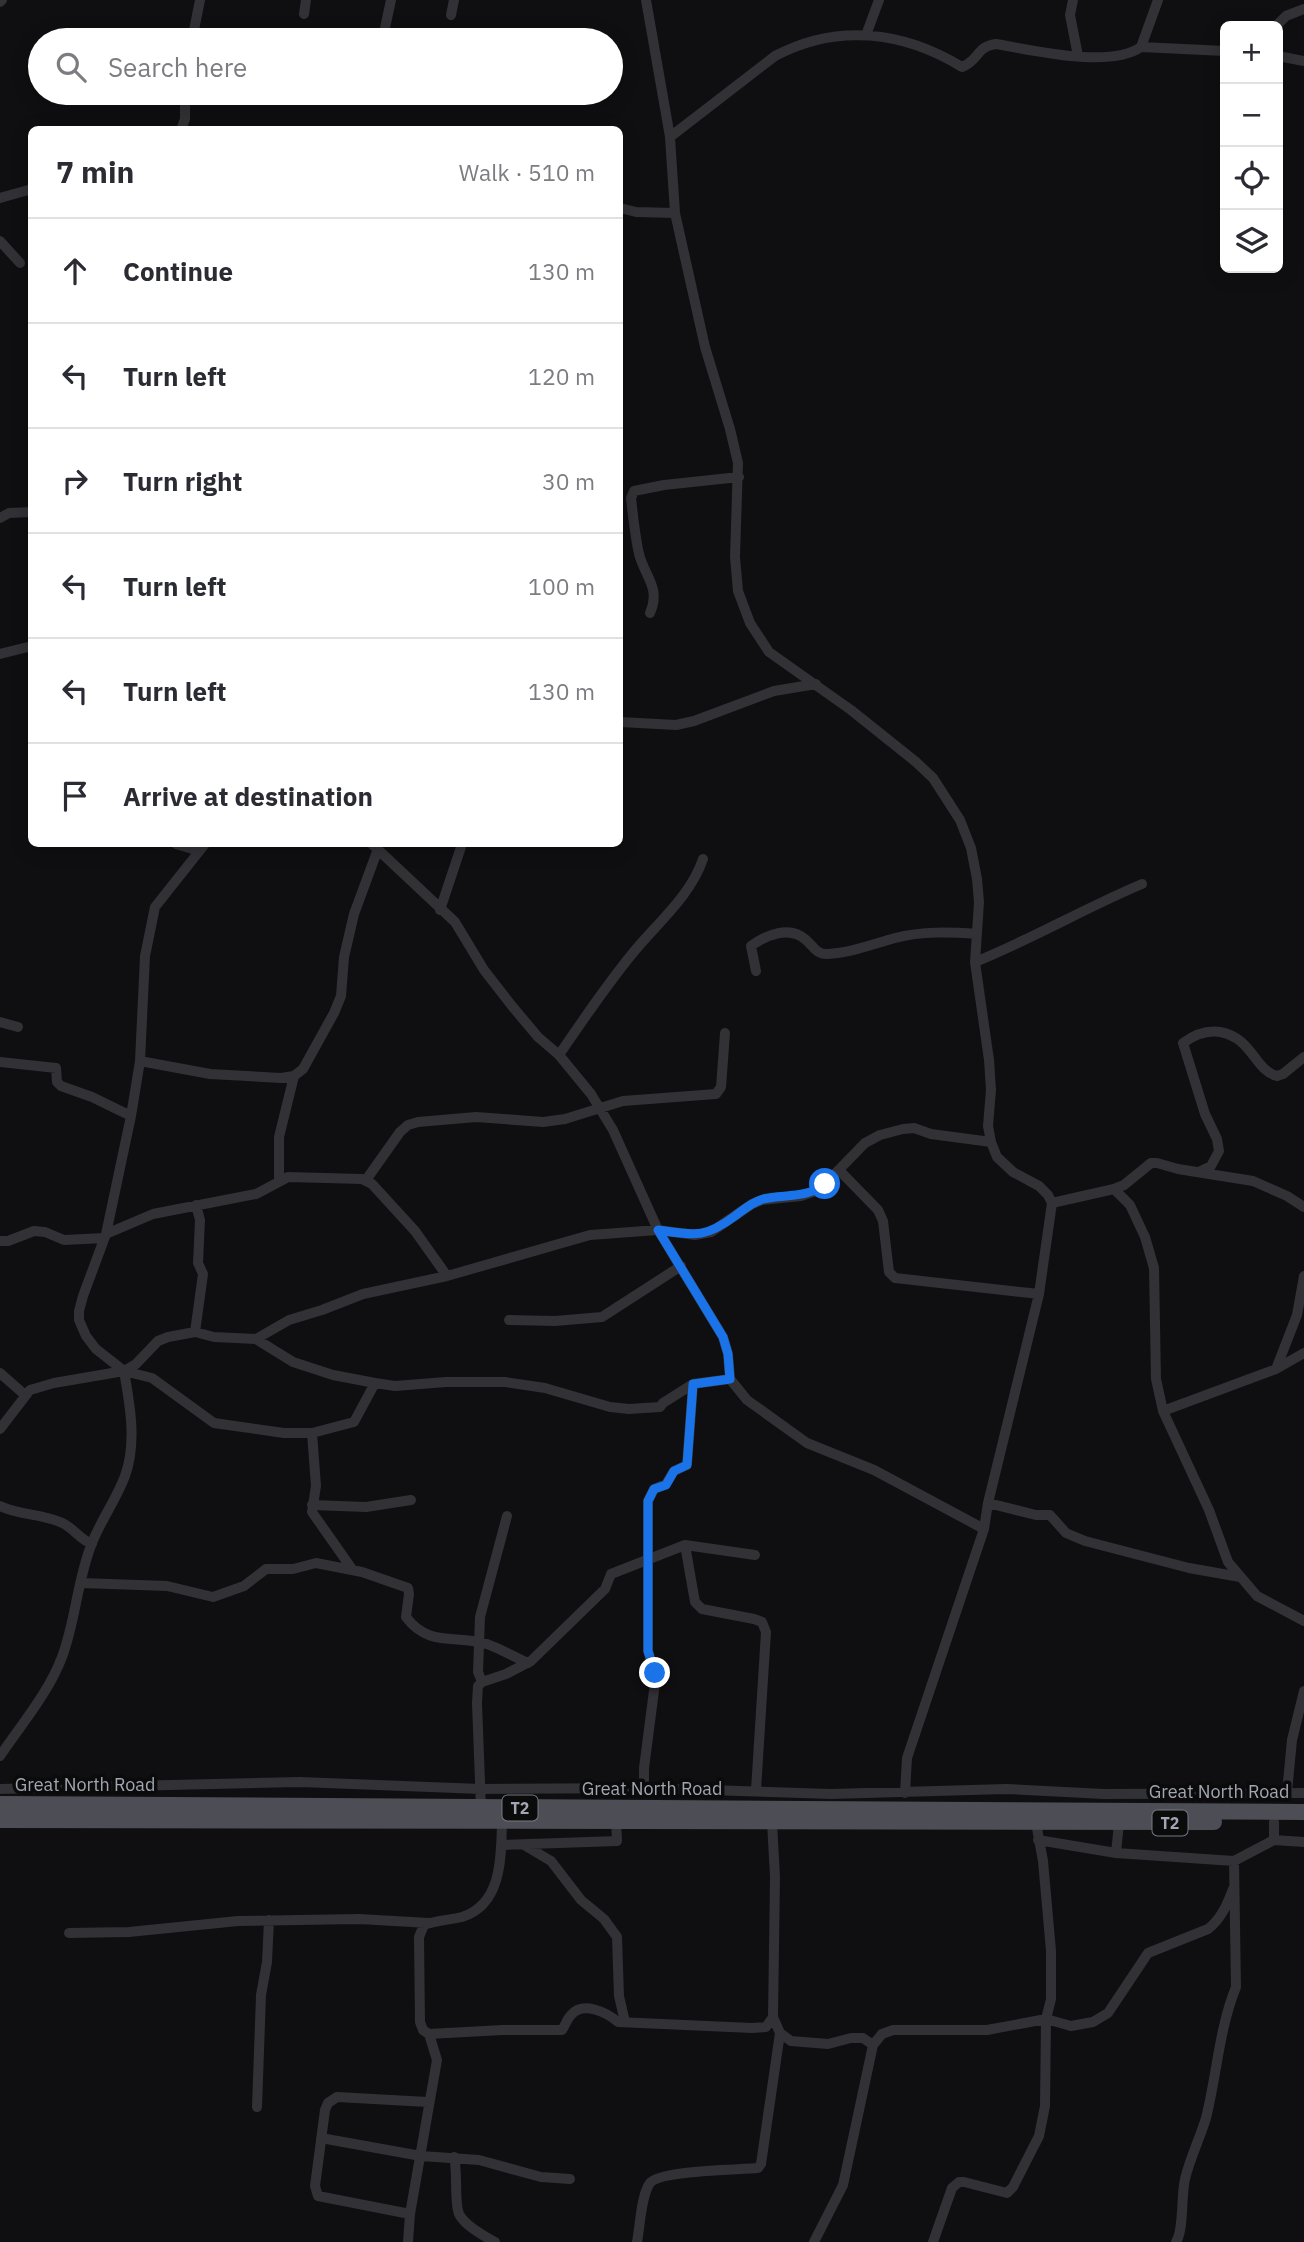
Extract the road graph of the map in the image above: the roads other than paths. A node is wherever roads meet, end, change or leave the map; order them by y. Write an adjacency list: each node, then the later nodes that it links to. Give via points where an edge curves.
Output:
1 (200, 0): 14 (street)
2 (306, 0): 10 (street)
3 (391, 0): 13 (street)
4 (454, 0): 11 (street)
5 (646, 0): 23 (street)
6 (879, 0): 15 (street)
7 (1073, 0): 18 (street, via 1070,15)
8 (1158, 0): 16 (street)
9 (1304, 9): 12 (street)
10 (304, 14)
11 (451, 15)
12 (1281, 21)
13 (385, 27)
14 (194, 28)
15 (866, 35): 18 (street, via 928,50 962,67 972,63 986,46 996,44); 23 (street, via 835,35 794,46)
16 (1141, 47): 17 (street); 18 (street, via 1118,57)
17 (1220, 51)
18 (1078, 56)
19 (1283, 57): 20 (street)
20 (1304, 61)
21 (185, 105): 22 (street)
22 (182, 126)
23 (670, 137): 27 (street)
24 (28, 190): 25 (street)
25 (0, 198)
26 (623, 209): 27 (street)
27 (674, 213): 30 (street)
28 (0, 241): 29 (street)
29 (20, 263)
30 (739, 477): 33 (street, via 634,491 631,498 639,556 654,594); 36 (street, via 738,591 750,623 769,652)
31 (28, 512): 32 (street)
32 (0, 517)
33 (650, 613)
34 (28, 647): 35 (street)
35 (0, 654)
36 (816, 684): 37 (street, via 774,691 676,725); 45 (street, via 916,762 945,794 971,848 979,902)
37 (623, 722)
38 (202, 847): 53 (street, via 155,907 145,956)
39 (375, 847): 55 (street, via 344,957 341,996 307,1063)
40 (376, 847): 44 (street)
41 (461, 847): 44 (street)
42 (703, 859): 51 (street, via 682,897 631,955)
43 (1142, 884): 46 (street)
44 (440, 909): 51 (street, via 455,922 512,1006)
45 (977, 934): 46 (street); 47 (street, via 912,935 823,954 801,936 776,933 751,946)
46 (975, 962): 58 (street, via 989,1060)
47 (756, 971)
48 (0, 1022): 49 (street)
49 (18, 1027)
50 (724, 1033): 56 (street, via 716,1094)
51 (559, 1055): 56 (street)
52 (1304, 1057): 60 (street, via 1277,1076 1232,1035 1205,1032 1183,1043 1219,1151 1211,1166)
53 (140, 1061): 55 (street, via 210,1074); 57 (street)
54 (0, 1062): 57 (street, via 56,1068 61,1086)
55 (294, 1076): 62 (street, via 279,1137)
56 (600, 1107): 61 (street, via 543,1122 466,1117 408,1125); 67 (street)
57 (131, 1116): 68 (street)
58 (991, 1142): 59 (street, via 903,1129 865,1143); 64 (street, via 1013,1172 1039,1186)
59 (839, 1170): 67 (street, via 816,1191 762,1199 711,1232 695,1235); 73 (street, via 878,1210 889,1272 895,1278)
60 (1199, 1172): 63 (street, via 1151,1163); 66 (street, via 1261,1183)
61 (366, 1180): 62 (street, via 293,1177); 71 (street, via 415,1231)
62 (279, 1181): 65 (street, via 251,1195)
63 (1114, 1189): 64 (street); 85 (street, via 1130,1205 1154,1268 1156,1379)
64 (1052, 1203): 73 (street)
65 (195, 1205): 68 (street, via 153,1214); 75 (street, via 200,1220 198,1263 203,1274)
66 (1304, 1207)
67 (658, 1230): 70 (street); 71 (street, via 590,1235)
68 (105, 1236): 69 (street, via 64,1240 34,1231); 79 (street, via 79,1320 96,1349)
69 (0, 1241)
70 (681, 1266): 74 (street, via 601,1317); 81 (street, via 723,1337)
71 (447, 1276): 76 (street, via 355,1296)
72 (1304, 1276): 78 (street, via 1297,1315)
73 (1039, 1294): 89 (street)
74 (509, 1320)
75 (195, 1332): 76 (street); 79 (street, via 158,1341)
76 (256, 1339): 82 (street, via 293,1362)
77 (1304, 1353): 78 (street)
78 (1276, 1369): 85 (street)
79 (124, 1371): 84 (street, via 36,1387); 87 (street, via 152,1378 214,1423); 94 (street, via 131,1422 129,1462)
80 (0, 1373): 84 (street)
81 (730, 1379): 83 (street); 93 (street, via 747,1400 807,1443 874,1470)
82 (375, 1383): 83 (street, via 513,1382 629,1409 660,1407); 87 (street, via 354,1422)
83 (693, 1384): 97 (street, via 688,1462 674,1471 666,1485 654,1489 648,1501)
84 (24, 1395): 86 (street)
85 (1163, 1412): 99 (street, via 1228,1562)
86 (0, 1429)
87 (312, 1433): 90 (street, via 316,1486)
88 (411, 1500): 90 (street, via 366,1507)
89 (988, 1503): 93 (street); 99 (street, via 1050,1515 1066,1533 1085,1541)
90 (312, 1505): 98 (street, via 314,1517)
91 (0, 1506): 94 (street, via 61,1522)
92 (507, 1516): 102 (street, via 480,1617)
93 (984, 1529): 112 (street, via 907,1758)
94 (92, 1544): 100 (street)
95 (685, 1545): 96 (street); 97 (street); 110 (street, via 695,1602 702,1609 761,1622 766,1632)
96 (755, 1555)
97 (648, 1558): 103 (street, via 611,1574 606,1589); 107 (street, via 648,1651 655,1683)
98 (352, 1569): 100 (street, via 316,1563 266,1569 244,1586 209,1597 167,1586); 102 (street, via 408,1588 406,1617 419,1630 435,1637)
99 (1240, 1577): 101 (street, via 1257,1596)
100 (80, 1583): 106 (street, via 60,1664)
101 (1304, 1621)
102 (478, 1642): 103 (street); 104 (street)
103 (528, 1663): 104 (street)
104 (482, 1682): 109 (street, via 477,1703)
105 (1304, 1691): 111 (street, via 1292,1740)
106 (0, 1756)
107 (644, 1788): 109 (street); 110 (street)
108 (0, 1789): 109 (street, via 300,1782)
109 (481, 1789): 115 (street)
110 (756, 1790): 112 (street)
111 (1287, 1792): 112 (street, via 1104,1794 1006,1789); 113 (street)
112 (905, 1793)
113 (1304, 1793)
114 (0, 1804): 115 (main road, Great North Road / T2)
115 (481, 1808): 116 (main road, Great North Road / T2)
116 (1304, 1812)
117 (0, 1820): 119 (main road, Great North Road / T2)
118 (616, 1820): 119 (main road, Great North Road / T2); 120 (main road, Great North Road / T2); 128 (street, via 617,1840)
119 (502, 1821): 127 (street)
120 (772, 1822): 124 (main road, Great North Road / T2); 135 (street)
121 (1274, 1822): 122 (main road, Great North Road / T2); 123 (main road, Great North Road / T2); 125 (street)
122 (1119, 1823): 124 (main road, Great North Road / T2); 129 (street)
123 (1304, 1823)
124 (1037, 1832): 129 (street); 136 (street, via 1051,1951 1051,1999)
125 (1273, 1840): 126 (street); 130 (street)
126 (1304, 1842)
127 (501, 1844): 128 (street); 133 (street, via 499,1872 485,1901 462,1917)
128 (524, 1845): 137 (street, via 551,1861 617,1937)
129 (1116, 1853): 130 (street)
130 (1234, 1861): 131 (street)
131 (1233, 1889): 136 (street, via 1221,1916 1208,1929 1146,1956 1108,2013 1093,2022 1071,2026); 153 (street, via 1236,1987 1205,2119 1185,2178)
132 (270, 1920): 133 (street); 134 (street); 142 (street, via 261,1995)
133 (430, 1923): 139 (street, via 419,1937 420,2022)
134 (69, 1933)
135 (774, 2017): 137 (street, via 766,2027 752,2028); 138 (street)
136 (1046, 2019): 140 (street, via 987,2030 893,2030); 152 (street, via 1045,2106 1039,2136 1007,2193 964,2182 952,2188)
137 (625, 2022): 139 (street, via 596,2009 579,2009 562,2031)
138 (780, 2033): 140 (street, via 791,2041 828,2044 863,2038); 150 (street, via 760,2167 652,2180 646,2189)
139 (429, 2034): 141 (street, via 437,2060)
140 (873, 2045): 151 (street, via 843,2185)
141 (428, 2102): 143 (street, via 337,2097 325,2110); 144 (street)
142 (257, 2107)
143 (321, 2138): 144 (street); 147 (street, via 315,2186 318,2196)
144 (421, 2156): 145 (street); 147 (street)
145 (454, 2157): 146 (street); 149 (street, via 460,2216)
146 (570, 2179)
147 (410, 2214): 148 (street)
148 (408, 2242)
149 (495, 2242)
150 (637, 2242)
151 (814, 2242)
152 (933, 2242)
153 (1176, 2242)

